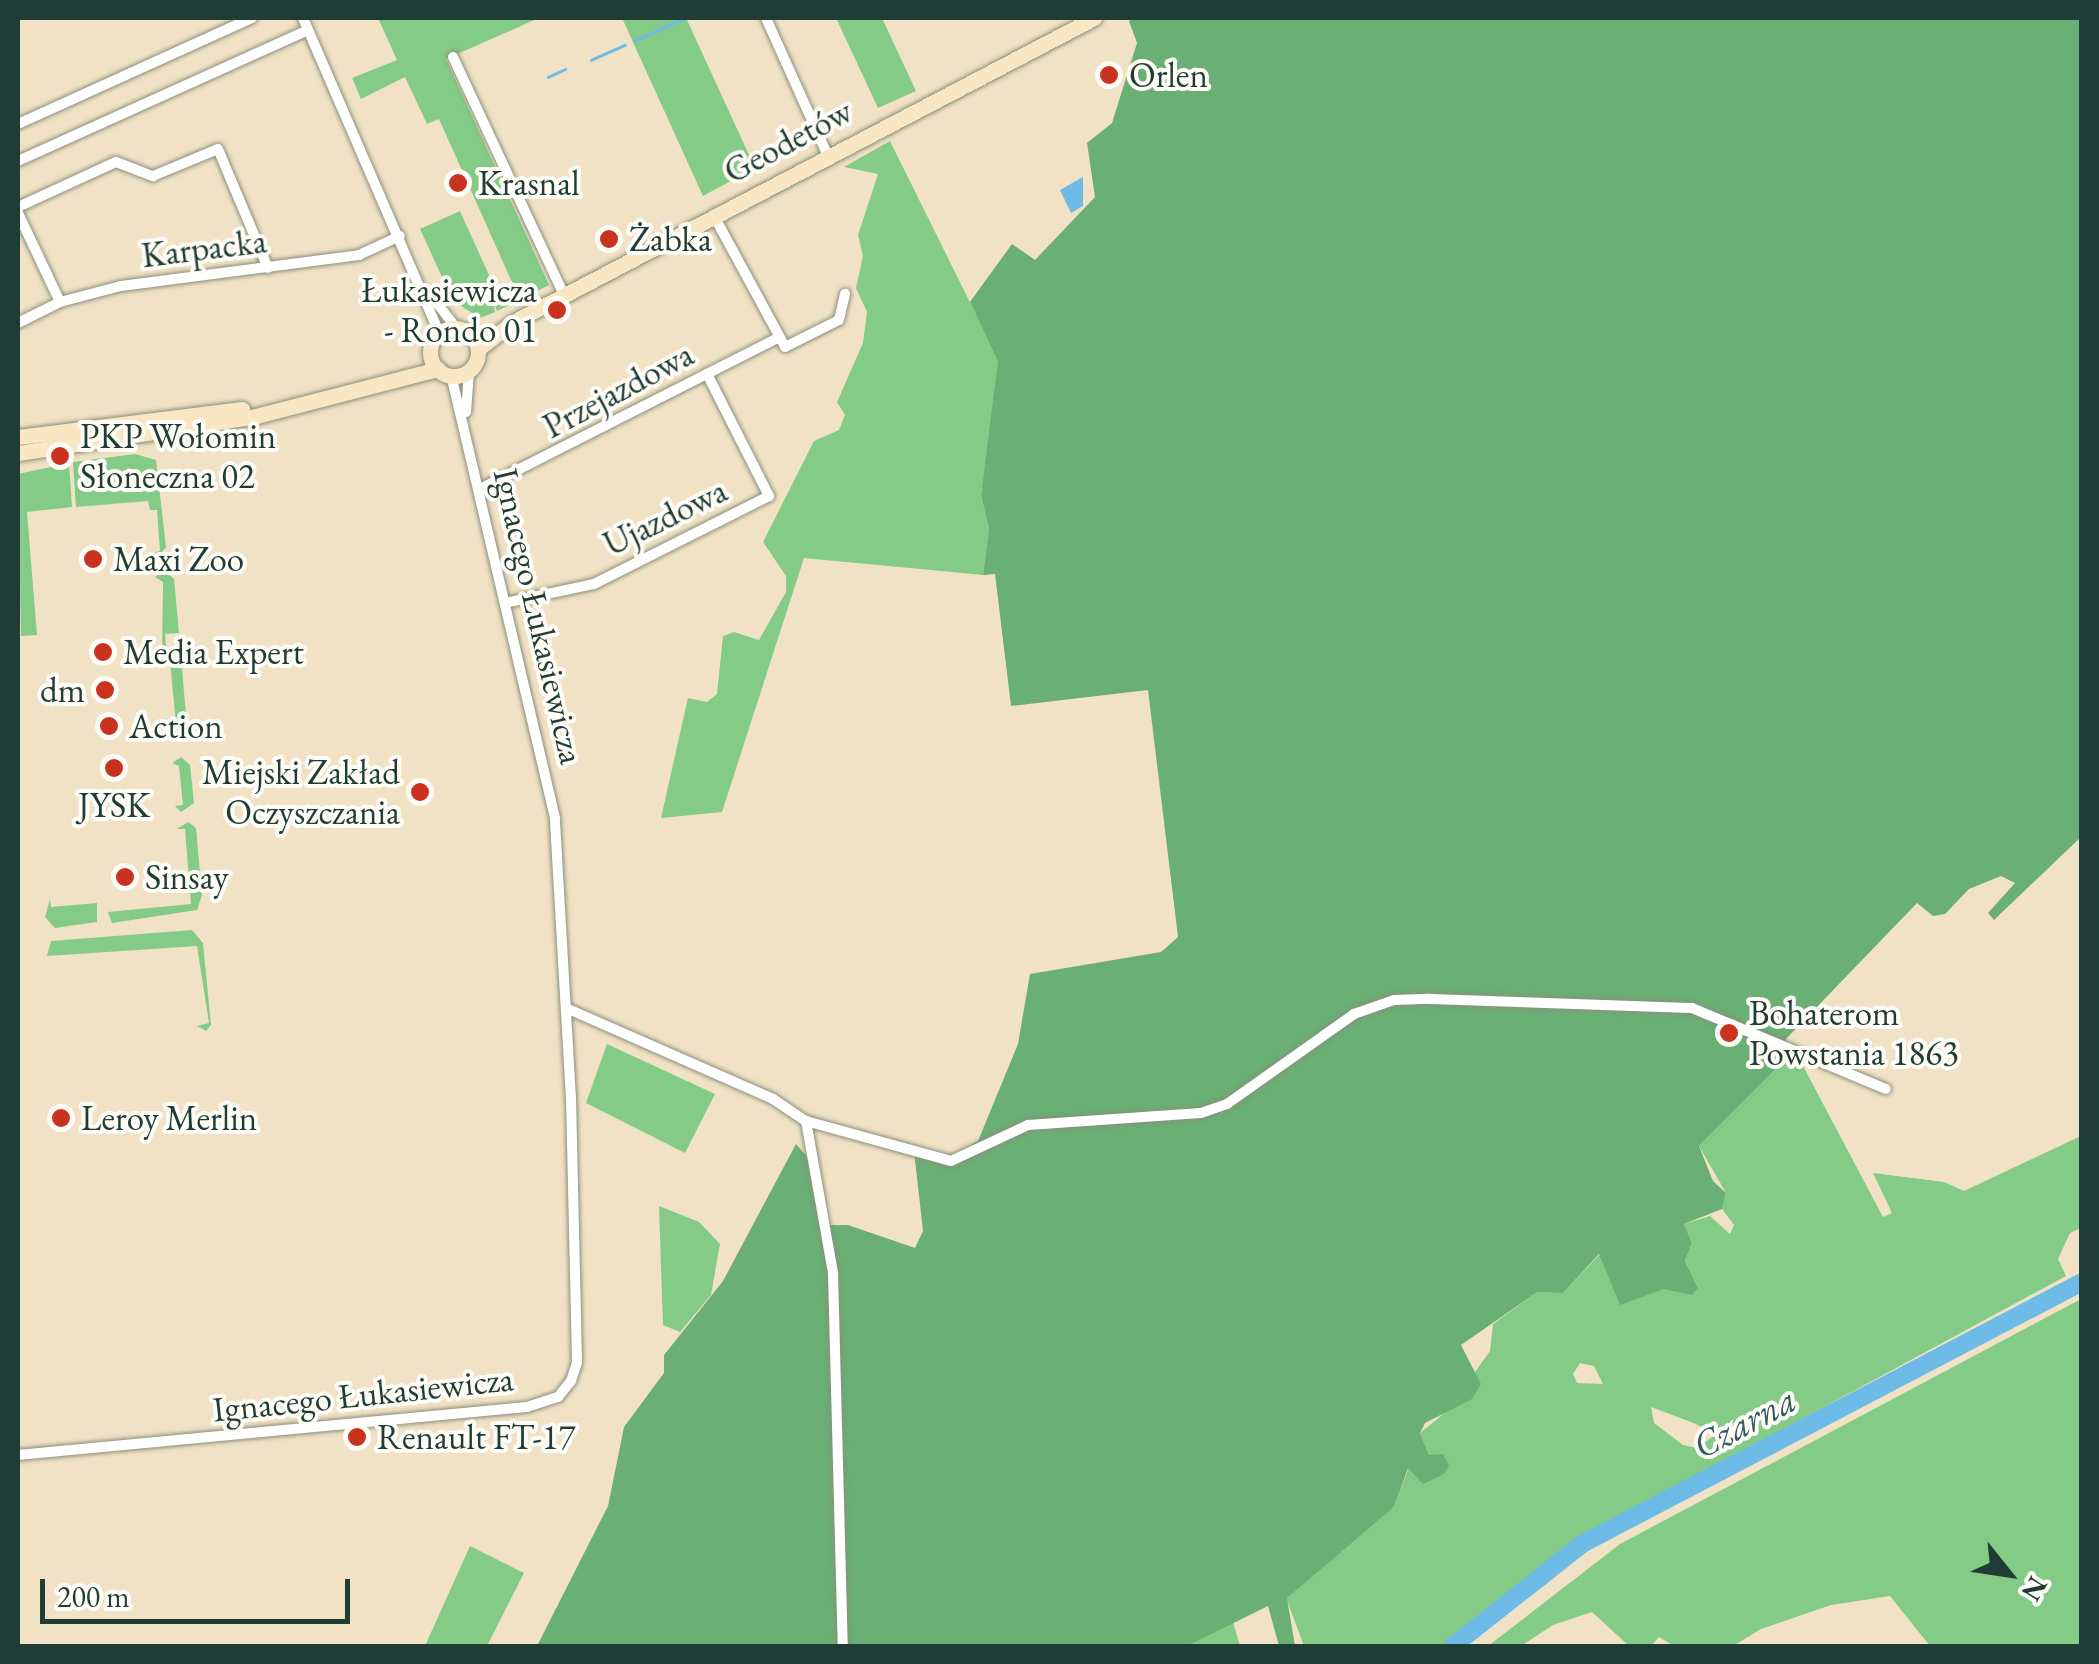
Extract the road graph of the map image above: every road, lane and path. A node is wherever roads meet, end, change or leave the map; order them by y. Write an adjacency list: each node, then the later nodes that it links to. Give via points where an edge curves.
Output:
1 (252, 18): 7 (street)
2 (303, 18): 5 (street)
3 (766, 18): 8 (street)
4 (1094, 18): 8 (main road, Geodetów)
5 (308, 30): 9 (street); 12 (street)
6 (453, 57): 16 (street)
7 (18, 124)
8 (826, 154): 11 (main road, Geodetów)
9 (18, 162)
10 (18, 210): 13 (street, via 128,162 153,176 218,149); 17 (street)
11 (714, 216): 16 (main road, Geodetów); 22 (street)
12 (400, 236): 13 (street, Karpacka, via 358,255); 14 (street)
13 (268, 268): 17 (street, Karpacka, via 121,286)
14 (422, 284): 20 (street); 21 (street)
15 (845, 294): 22 (street, via 839,320 785,348)
16 (564, 295): 18 (main road, Geodetów)
17 (60, 302): 19 (street, Karpacka)
18 (513, 322): 20 (main road, Geodetów); 23 (main road, Geodetów)
19 (18, 323)
20 (463, 331): 21 (main road, Geodetów); 23 (main road)
21 (440, 334): 24 (main road)
22 (779, 336): 26 (street, Przejazdowa)
23 (478, 349): 25 (main road)
24 (440, 367): 25 (main road); 27 (main road); 28 (street, Ignacego Łukasiewicza)
25 (469, 371): 28 (street, Ignacego Łukasiewicza)
26 (707, 374): 31 (street, Przejazdowa); 32 (street, Ujazdowa, via 770,496 594,584)
27 (296, 402): 29 (main road); 30 (main road, via 164,433)
28 (466, 418): 31 (street, Ignacego Łukasiewicza)
29 (18, 437)
30 (18, 453)
31 (482, 488): 32 (street, Ignacego Łukasiewicza)
32 (508, 602): 33 (street, Ignacego Łukasiewicza, via 555,818)
33 (566, 1008): 35 (street, via 773,1099); 36 (street, Ignacego Łukasiewicza, via 577,1362 558,1397 527,1407)
34 (1886, 1088): 35 (street, via 1692,1008 1394,1000 1354,1014 1227,1104 1201,1113 1028,1125 951,1161)
35 (806, 1121): 37 (street, via 833,1272)
36 (18, 1454)
37 (842, 1646)

